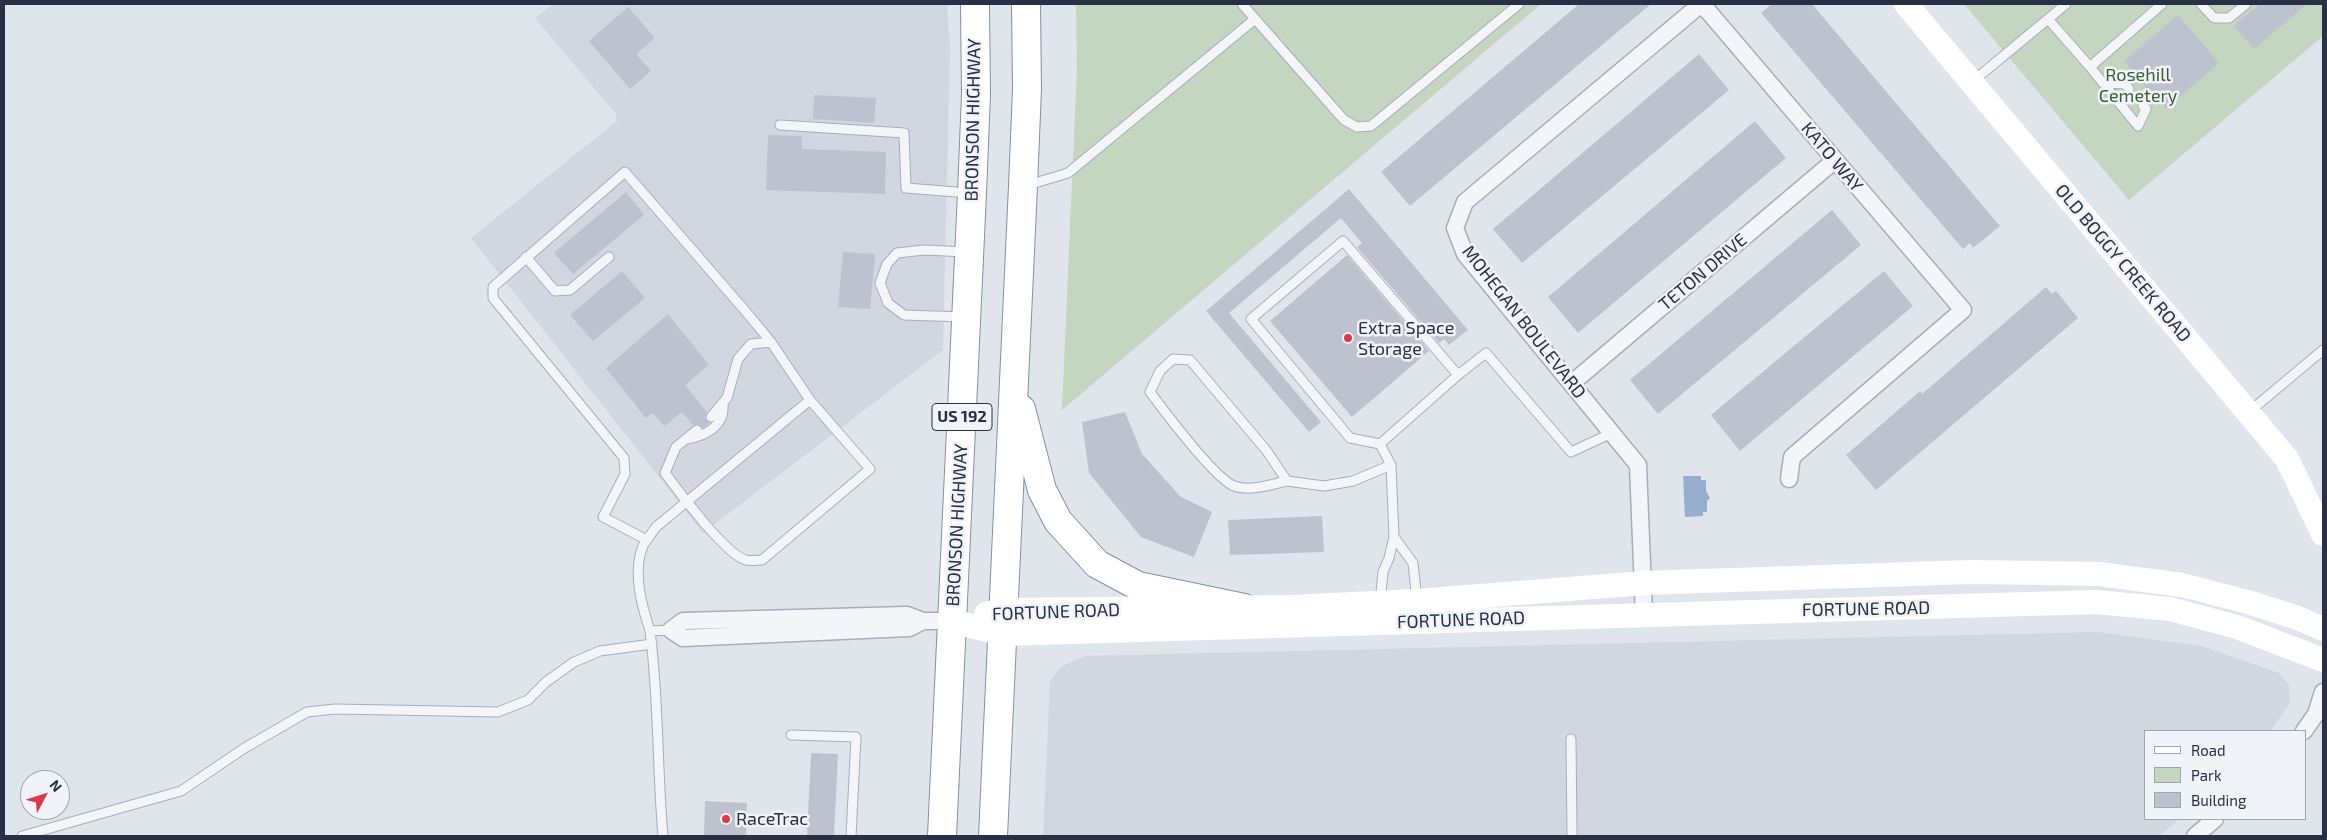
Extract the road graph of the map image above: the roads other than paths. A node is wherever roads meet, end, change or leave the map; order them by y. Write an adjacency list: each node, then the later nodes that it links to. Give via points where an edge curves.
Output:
1 (974, 4): 21 (highway, BRONSON HIGHWAY / US 192, via 976,95)
2 (1026, 4): 20 (highway, US 192)
3 (1242, 4): 11 (lane)
4 (1519, 4): 11 (lane, via 1371,126 1357,127 1344,120)
5 (1701, 4): 19 (street, KATO WAY); 30 (street, MOHEGAN BOULEVARD, via 1465,202 1455,228 1466,254)
6 (1906, 4): 14 (main road, OLD BOGGY CREEK ROAD)
7 (2066, 4): 12 (lane)
8 (2162, 4): 13 (lane)
9 (2201, 4): 10 (lane, via 2214,18 2229,18)
10 (2246, 4)
11 (1255, 19): 20 (lane, via 1068,173)
12 (2048, 19): 13 (lane); 14 (lane)
13 (2090, 67): 15 (lane)
14 (1972, 83): 33 (main road, OLD BOGGY CREEK ROAD)
15 (2104, 83): 16 (lane, via 2125,84); 17 (lane, via 2138,126 2146,110)
16 (2129, 89)
17 (2143, 106)
18 (780, 125): 21 (lane, via 904,133 906,188)
19 (1834, 161): 30 (street, TETON DRIVE); 40 (street, KATO WAY, via 1963,310 1792,457)
20 (1023, 186): 29 (highway, US 192)
21 (972, 193): 22 (highway, BRONSON HIGHWAY / US 192)
22 (970, 252): 25 (highway, BRONSON HIGHWAY / US 192); 25 (lane, via 924,250 897,253 887,264 880,283 888,303 904,315)
23 (526, 257): 24 (lane, via 555,291 562,292 570,290); 26 (lane, via 625,172); 45 (lane, via 493,287 493,298 624,458 625,474 603,517)
24 (609, 257)
25 (966, 317): 51 (highway, BRONSON HIGHWAY / US 192)
26 (770, 342): 31 (lane); 32 (lane, via 751,344 738,359)
27 (2323, 350): 33 (lane)
28 (1458, 375): 36 (lane, via 1486,353 1571,452); 38 (lane); 38 (lane, via 1343,241 1252,319 1350,438)
29 (1013, 378): 49 (highway, via 1042,490 1058,521 1097,564 1138,586); 52 (highway, US 192)
30 (1572, 383): 36 (street, MOHEGAN BOULEVARD)
31 (810, 400): 42 (lane); 42 (lane, via 870,469 762,560 746,560 734,553)
32 (723, 405): 34 (lane); 37 (lane, via 722,420 703,436)
33 (2249, 413): 43 (main road, OLD BOGGY CREEK ROAD, via 2287,459)
34 (711, 417)
35 (697, 430): 37 (lane)
36 (1612, 433): 46 (street, MOHEGAN BOULEVARD, via 1638,465)
37 (685, 440): 42 (lane, via 676,446 665,473)
38 (1380, 444): 39 (lane)
39 (1391, 465): 41 (lane, via 1353,481 1324,486); 44 (lane)
40 (1789, 479)
41 (1287, 481): 41 (lane, via 1266,450 1190,360 1173,358 1160,371 1150,392 1218,473 1234,486 1258,487)
42 (686, 502): 45 (lane, via 656,527)
43 (2323, 534)
44 (1394, 537): 47 (lane, via 1413,563); 48 (lane, via 1383,572)
45 (647, 540): 55 (lane, via 642,547 639,571 640,602)
46 (1644, 583): 47 (main road, FORTUNE ROAD); 50 (street, MOHEGAN BOULEVARD); 53 (main road, FORTUNE ROAD, via 1972,572 2099,574 2182,585 2248,602)
47 (1417, 601): 48 (main road, FORTUNE ROAD)
48 (1380, 602): 49 (main road, FORTUNE ROAD)
49 (1244, 608): 52 (main road, FORTUNE ROAD)
50 (1644, 614): 52 (main road, FORTUNE ROAD); 57 (main road, FORTUNE ROAD, via 2096,602 2170,609 2237,628)
51 (952, 621): 52 (main road, FORTUNE ROAD); 54 (street, via 923,621 909,628 683,638); 66 (highway, BRONSON HIGHWAY / US 192)
52 (1003, 622): 67 (highway, US 192)
53 (2323, 629)
54 (671, 630): 55 (lane)
55 (650, 631): 56 (lane)
56 (652, 644): 63 (lane, via 600,651 574,662 528,700 498,712 335,709 306,712 243,749 181,792); 64 (lane)
57 (2323, 660)
58 (2323, 692): 59 (street, via 2316,714)
59 (2305, 730)
60 (791, 735): 65 (lane, via 856,736)
61 (1571, 739): 68 (lane)
62 (2214, 820): 69 (street)
63 (22, 836)
64 (663, 836)
65 (851, 836)
66 (942, 836)
67 (994, 836)
68 (1572, 836)
69 (2195, 836)

